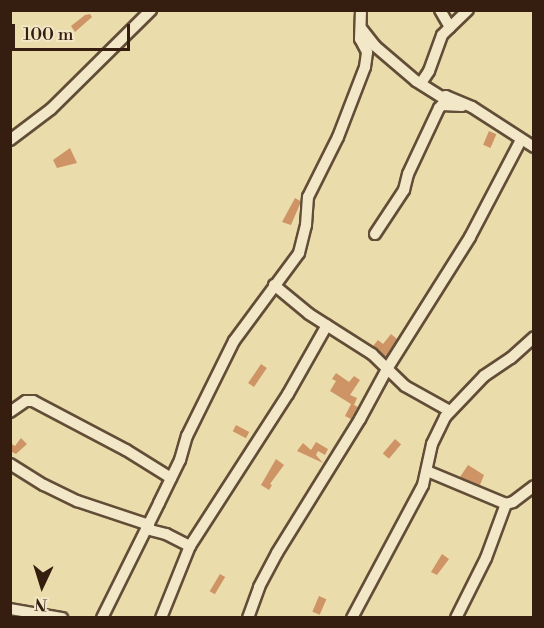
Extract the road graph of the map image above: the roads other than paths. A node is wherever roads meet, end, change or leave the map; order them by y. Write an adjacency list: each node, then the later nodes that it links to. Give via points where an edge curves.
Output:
1 (151, 10): 9 (street, via 51,109)
2 (362, 10): 6 (street)
3 (440, 10): 5 (street)
4 (468, 10): 5 (street)
5 (450, 27): 7 (street, via 442,35)
6 (361, 28): 7 (street, via 375,46); 13 (street, via 361,41 367,52 365,67 338,137 308,197 299,253)
7 (421, 83): 8 (street, via 442,97)
8 (472, 107): 10 (street); 12 (street, via 439,108 404,190)
9 (10, 140)
10 (521, 140): 11 (street); 16 (street, via 470,237)
11 (534, 147)
12 (375, 234)
13 (274, 285): 14 (street); 21 (street, via 234,341 187,436)
14 (327, 325): 16 (street, via 372,354); 25 (street, via 288,394)
15 (534, 337): 17 (street, via 484,376)
16 (387, 369): 17 (street, via 405,386); 31 (street, via 266,573)
17 (450, 411): 20 (street, via 432,444)
18 (10, 412): 21 (street, via 31,400)
19 (10, 464): 24 (street, via 77,501)
20 (427, 471): 23 (street); 32 (street)
21 (171, 478): 24 (street)
22 (534, 486): 23 (street)
23 (506, 504): 33 (street, via 486,558)
24 (147, 527): 25 (street); 29 (street)
25 (190, 546): 30 (street)
26 (10, 609): 27 (street)
27 (40, 616): 28 (street)
28 (62, 618)
29 (102, 618)
30 (161, 618)
31 (248, 618)
32 (352, 618)
33 (456, 618)

